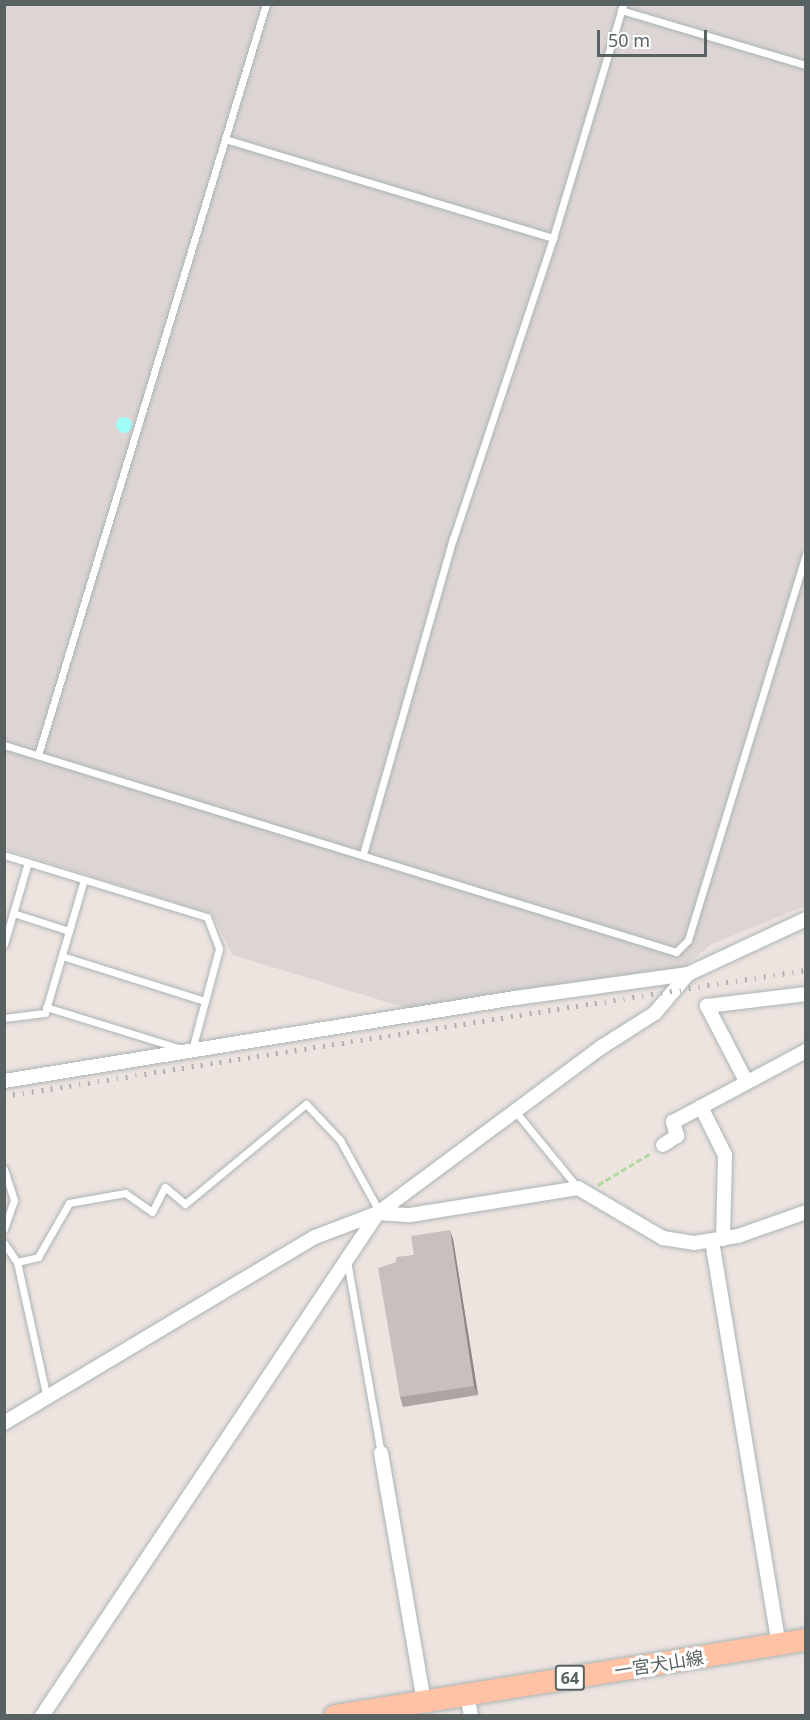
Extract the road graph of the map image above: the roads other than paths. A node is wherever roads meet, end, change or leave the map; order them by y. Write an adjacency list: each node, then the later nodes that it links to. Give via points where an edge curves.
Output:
1 (266, 4): 4 (lane)
2 (622, 7): 3 (lane); 5 (lane)
3 (806, 65)
4 (225, 139): 5 (lane); 8 (lane)
5 (553, 238): 9 (lane, via 453,540)
6 (806, 555): 9 (lane, via 688,940 676,952)
7 (4, 745): 8 (lane)
8 (38, 755): 9 (lane)
9 (363, 854)
10 (4, 855): 11 (lane)
11 (28, 862): 12 (lane); 13 (lane)
12 (84, 880): 15 (lane); 20 (lane, via 207,917 219,949)
13 (14, 913): 15 (lane); 16 (lane)
14 (806, 919): 18 (street)
15 (69, 931): 17 (lane)
16 (4, 944)
17 (62, 956): 20 (lane); 21 (lane)
18 (688, 974): 23 (street); 28 (street, via 655,1013)
19 (806, 994): 26 (street, via 707,1006)
20 (205, 1001): 23 (lane)
21 (46, 1007): 22 (lane, via 45,1013); 23 (lane)
22 (4, 1018)
23 (190, 1051): 25 (street)
24 (806, 1051): 26 (street)
25 (4, 1081)
26 (746, 1081): 27 (street)
27 (701, 1107): 29 (street, via 673,1122 677,1136); 35 (street, via 725,1155)
28 (515, 1111): 31 (lane); 33 (street)
29 (663, 1145)
30 (4, 1169): 34 (lane, via 14,1200)
31 (582, 1190): 33 (street, via 410,1215); 35 (street, via 663,1238)
32 (806, 1212): 35 (street)
33 (378, 1213): 38 (street); 39 (lane, via 380,1208 340,1140 306,1104 185,1204 165,1187 152,1212 125,1193 69,1203 38,1257); 40 (street, via 315,1237)
34 (4, 1230)
35 (718, 1240): 44 (street)
36 (4, 1244): 37 (lane)
37 (7, 1253): 39 (lane)
38 (347, 1261): 42 (lane); 47 (street)
39 (17, 1262): 40 (lane)
40 (47, 1398): 41 (street)
41 (4, 1423)
42 (381, 1453): 45 (street)
43 (806, 1640): 44 (main road, 一宮犬山線 / 64)
44 (779, 1644): 46 (main road, 一宮犬山線 / 64)
45 (424, 1701): 46 (main road, 一宮犬山線 / 64); 48 (main road, 一宮犬山線 / 64)
46 (469, 1705)
47 (42, 1716)
48 (335, 1716)

